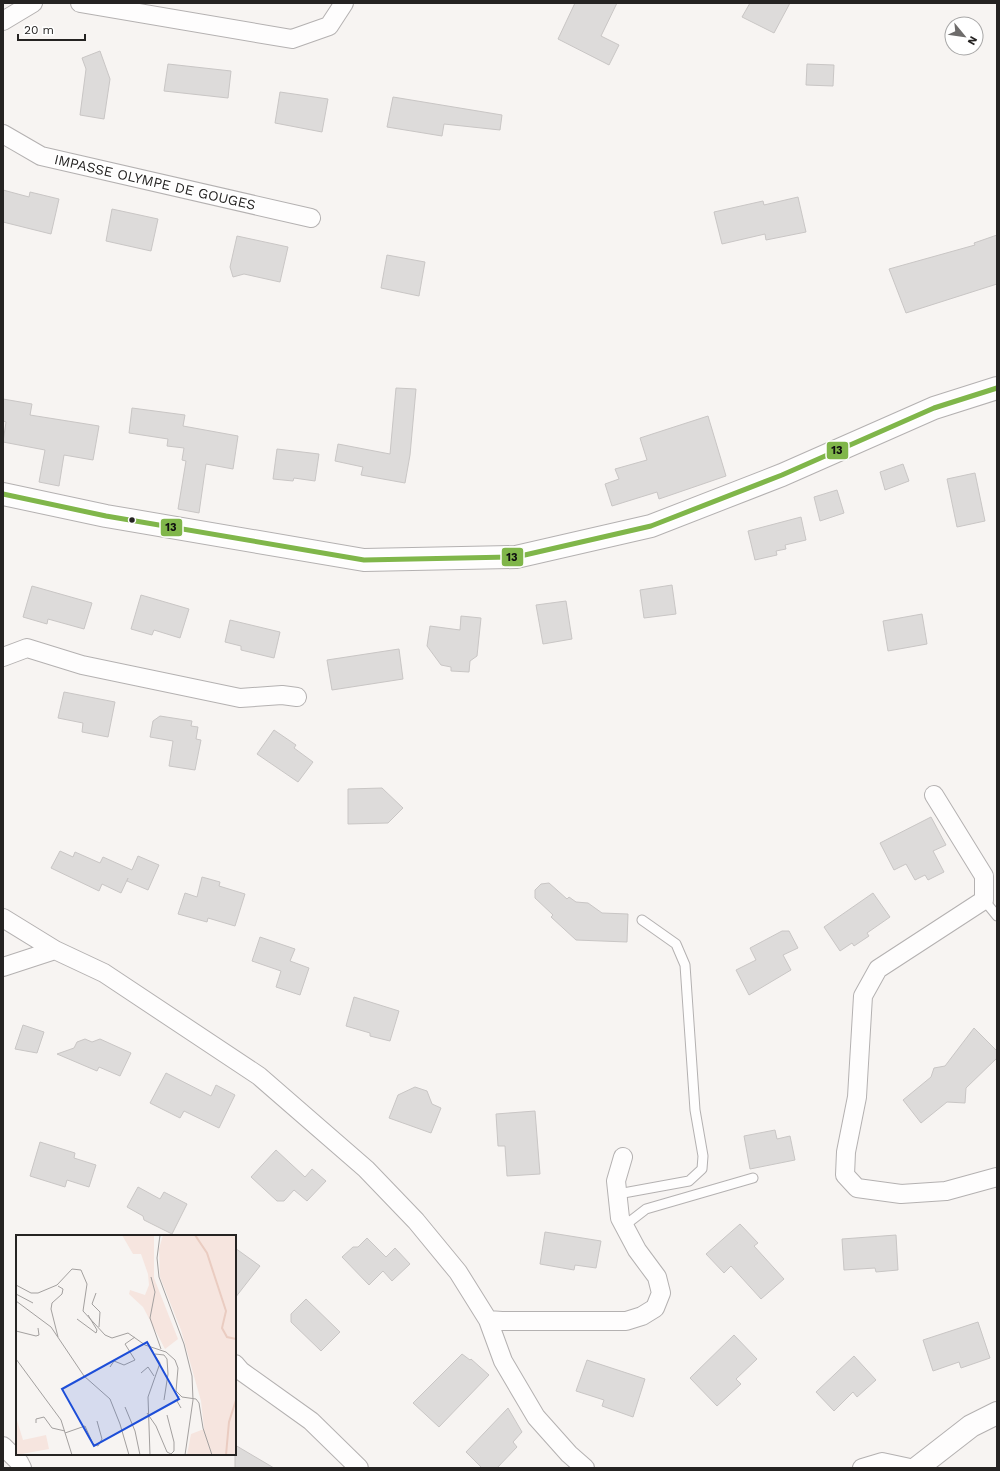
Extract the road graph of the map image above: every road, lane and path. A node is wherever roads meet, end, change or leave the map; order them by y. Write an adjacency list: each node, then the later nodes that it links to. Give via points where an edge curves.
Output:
1 (32, 3): 4 (street)
2 (80, 3): 3 (street, via 292,39 329,26)
3 (344, 3)
4 (3, 21)
5 (3, 134): 6 (street, IMPASSE OLYMPE DE GOUGES, via 41,156)
6 (311, 218)
7 (997, 388): 8 (main road, via 934,408 782,475 651,526 516,557 364,560 106,516)
8 (3, 494)
9 (3, 657): 10 (street, via 27,648 82,665 240,698 282,695)
10 (297, 697)
11 (934, 795): 12 (street, via 984,876)
12 (984, 900): 13 (lane); 19 (street, via 878,968 863,996 857,1097 846,1152 845,1175 857,1188 901,1194 946,1191)
13 (997, 916)
14 (3, 918): 16 (street)
15 (642, 920): 21 (lane, via 676,944 684,965 696,1110 703,1156 702,1169 690,1181)
16 (55, 950): 17 (street); 23 (street, via 104,973 259,1076 366,1169 416,1221 458,1272)
17 (3, 966)
18 (623, 1157): 21 (street, via 616,1181)
19 (997, 1177)
20 (753, 1178): 22 (lane, via 646,1209)
21 (618, 1194): 22 (street, via 620,1218)
22 (624, 1226): 23 (street, via 637,1250 657,1277 661,1293 655,1308 626,1321)
23 (488, 1320): 29 (street, via 503,1361 536,1417)
24 (236, 1365): 28 (street, via 311,1421)
25 (997, 1413): 32 (main road, via 971,1426)
26 (3, 1446): 27 (street)
27 (22, 1468)
28 (359, 1468)
29 (585, 1468)
30 (862, 1468): 31 (street, via 882,1462)
31 (910, 1468)
32 (917, 1468)

